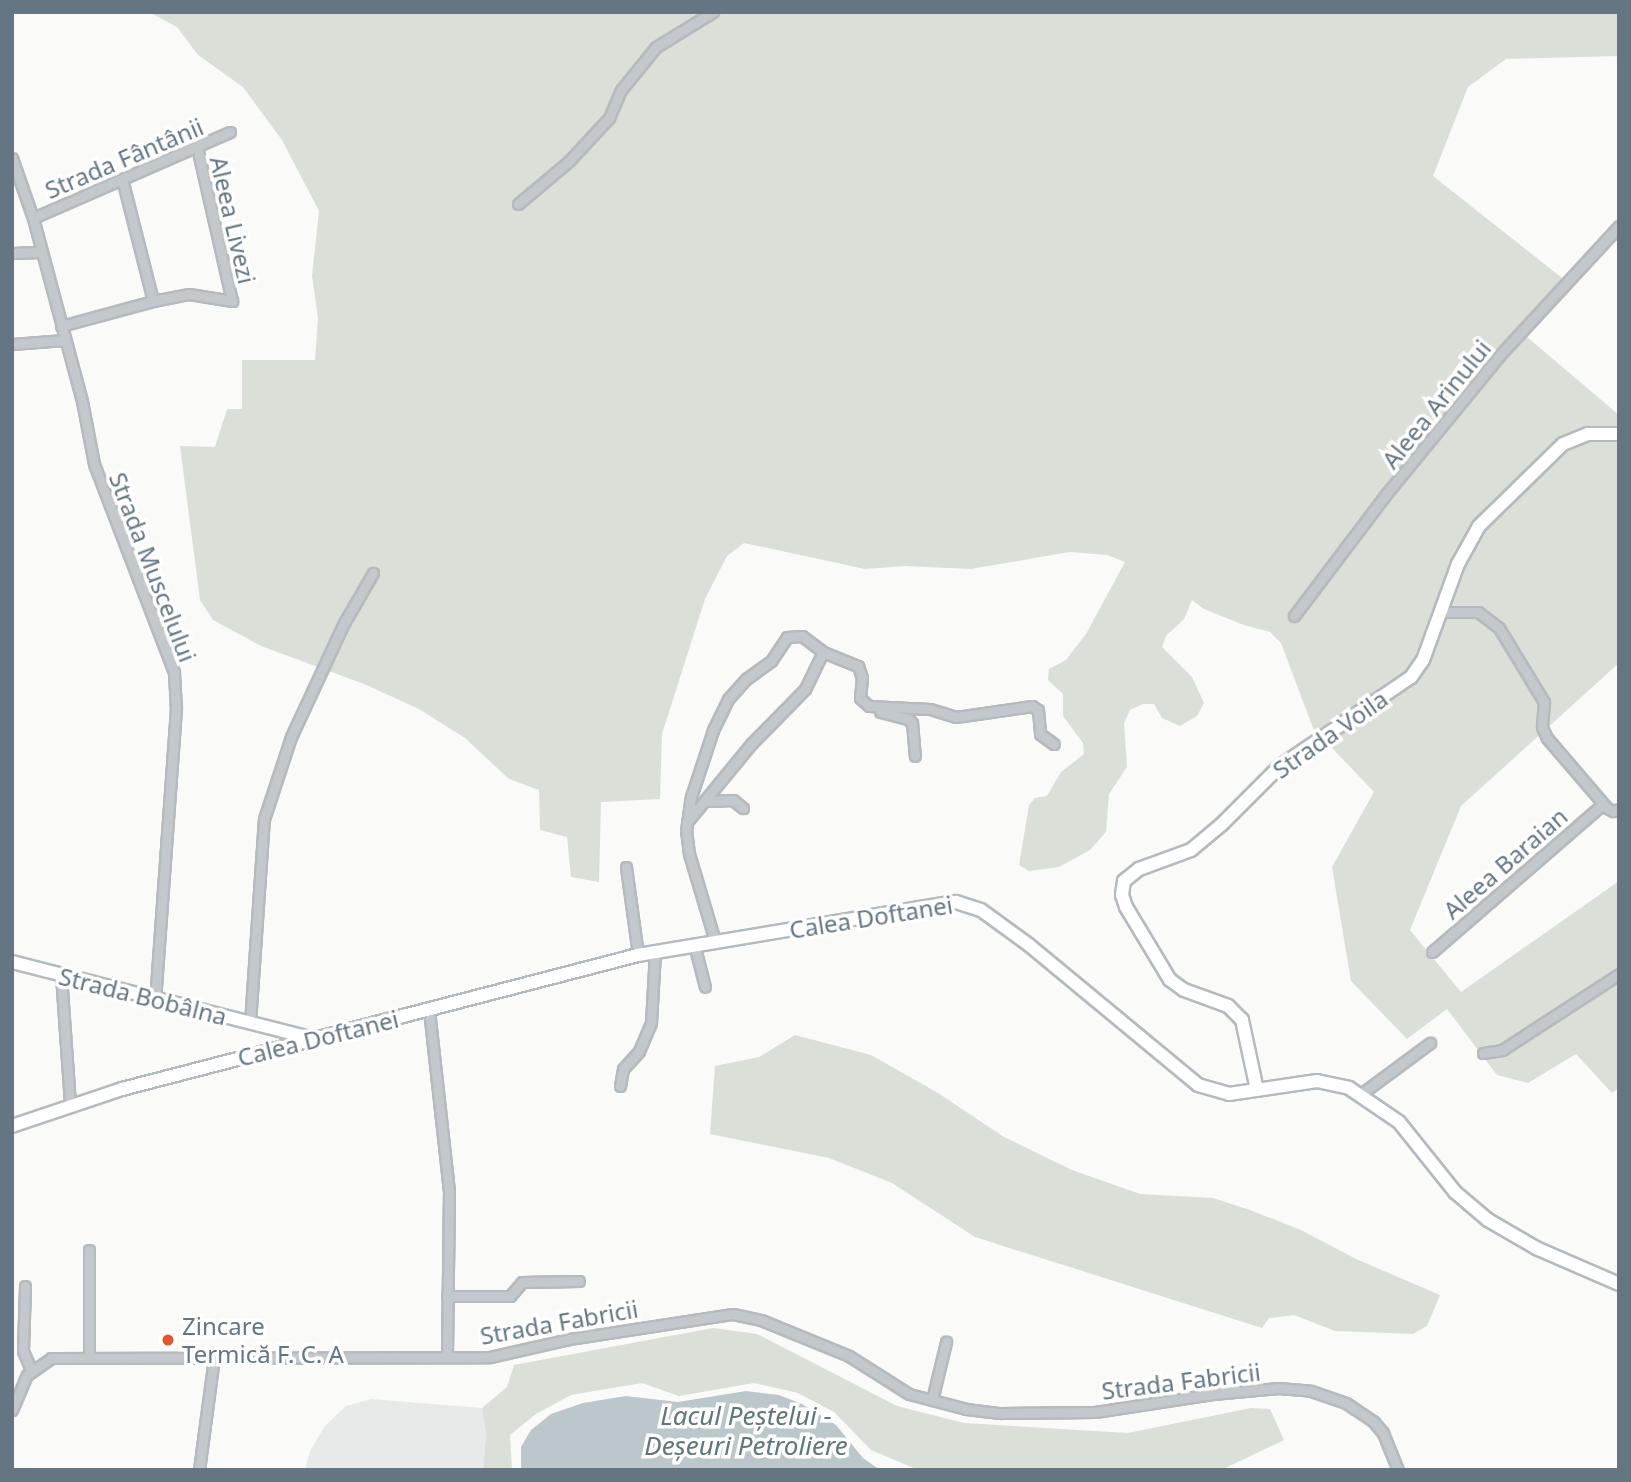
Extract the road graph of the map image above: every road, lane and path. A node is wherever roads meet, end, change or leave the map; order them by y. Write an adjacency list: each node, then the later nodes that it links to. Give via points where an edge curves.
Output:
1 (713, 12): 7 (street, via 656,47 621,90 609,118 569,161)
2 (230, 132): 3 (street, Strada Fântânii)
3 (197, 147): 6 (street, Strada Fântânii); 12 (street, Aleea Livezi, via 232,301 189,294)
4 (12, 158): 5 (street, Strada Muscelului)
5 (15, 178): 8 (street, Strada Muscelului)
6 (122, 180): 8 (street, Strada Fântânii); 12 (street)
7 (518, 204)
8 (33, 218): 11 (street, Strada Muscelului)
9 (1619, 226): 19 (street, Aleea Arinului, via 1499,356)
10 (12, 253): 11 (street)
11 (41, 253): 13 (street, Strada Muscelului)
12 (153, 301): 13 (street)
13 (61, 326): 14 (street, Strada Muscelului)
14 (65, 340): 15 (street); 39 (street, Strada Muscelului, via 94,464 174,672 176,708)
15 (12, 344)
16 (1619, 434): 18 (main road, Strada Voila, via 1588,433 1563,444 1486,518 1466,547)
17 (373, 573): 41 (street, via 344,623 291,737 264,819)
18 (1441, 612): 25 (street, via 1478,612 1499,628 1544,702 1542,727 1547,738); 46 (main road, Strada Voila, via 1423,660 1400,686 1279,767 1192,850 1139,869 1124,881 1126,907 1170,980 1228,1006 1242,1020)
19 (1294, 615)
20 (823, 652): 21 (street, via 858,666 860,698); 24 (street, via 805,689 751,743); 28 (street, via 802,636 787,637 771,661 736,688 707,746)
21 (869, 706): 22 (street, via 930,709 956,717 1032,706 1038,710 1040,734); 23 (street, via 912,723)
22 (1054, 744)
23 (915, 756)
24 (706, 802): 26 (street, via 733,800); 28 (street)
25 (1603, 804): 27 (street, via 1613,811); 33 (street, Aleea Baraian)
26 (743, 808)
27 (1619, 808)
28 (687, 822): 30 (street, via 689,854)
29 (626, 867): 34 (street)
30 (715, 941): 31 (main road, Calea Doftanei); 46 (main road, Calea Doftanei, via 942,903 972,905 1084,988 1198,1085 1221,1094)
31 (694, 944): 32 (main road, Calea Doftanei); 38 (street)
32 (655, 951): 34 (main road, Calea Doftanei); 45 (street, via 651,1023 639,1051 623,1069)
33 (1432, 952)
34 (638, 955): 40 (main road, Calea Doftanei)
35 (12, 962): 37 (main road, Strada Bobâlna)
36 (1619, 974): 44 (street, via 1502,1050)
37 (61, 975): 39 (main road, Strada Bobâlna); 48 (street)
38 (705, 987)
39 (155, 999): 41 (main road, Strada Bobâlna)
40 (429, 1010): 42 (main road, Calea Doftanei); 54 (street, via 449,1190)
41 (250, 1023): 42 (main road, Strada Bobâlna)
42 (315, 1039): 48 (main road, Calea Doftanei)
43 (1430, 1043): 47 (street)
44 (1483, 1053)
45 (620, 1086)
46 (1257, 1090): 47 (main road, Calea Doftanei, via 1317,1081)
47 (1361, 1094): 52 (main road, Calea Doftanei, via 1399,1122 1455,1192 1488,1220 1538,1249)
48 (70, 1105): 49 (main road, Calea Doftanei)
49 (12, 1126)
50 (89, 1250): 57 (street)
51 (579, 1281): 54 (street, via 522,1282 510,1296)
52 (1619, 1284)
53 (25, 1286): 59 (street, via 23,1351)
54 (447, 1296): 56 (street)
55 (946, 1342): 60 (street)
56 (447, 1356): 58 (street, Strada Fabricii); 60 (street, Strada Fabricii, via 490,1357 569,1339 733,1314 761,1320 840,1352 901,1390)
57 (89, 1357): 58 (street, Strada Fabricii); 59 (street, Strada Fabricii, via 51,1358)
58 (214, 1357): 62 (street)
59 (31, 1370): 61 (street)
60 (932, 1400): 63 (street, Strada Fabricii, via 1000,1413 1071,1412 1279,1388 1311,1391 1346,1404 1373,1421)
61 (12, 1410)
62 (199, 1470)
63 (1398, 1470)

